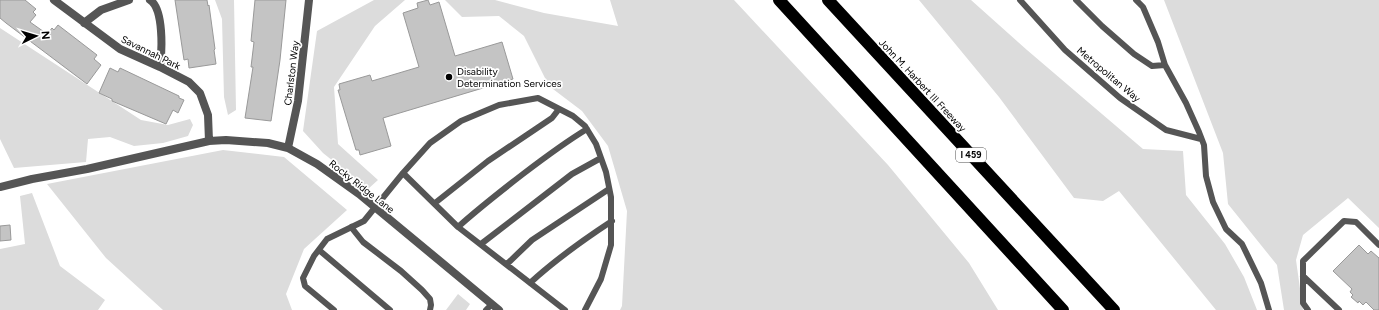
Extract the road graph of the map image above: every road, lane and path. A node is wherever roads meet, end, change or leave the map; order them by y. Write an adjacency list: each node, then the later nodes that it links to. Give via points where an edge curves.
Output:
1 (54, 0): 10 (street, Savannah Park)
2 (129, 0): 10 (street, via 101,10)
3 (150, 0): 12 (street, via 155,3 159,13 162,52)
4 (309, 0): 17 (street, Charlston Way, via 298,100)
5 (779, 0): 40 (highway)
6 (828, 0): 41 (highway, John M. Harbert III Freeway / I 459)
7 (1020, 0): 15 (lane, Metropolitan Way, via 1065,50 1120,98 1166,130)
8 (1076, 0): 11 (lane, via 1134,54 1152,66)
9 (1136, 0): 11 (lane, via 1143,7)
10 (84, 23): 12 (street, Savannah Park, via 120,49)
11 (1165, 65): 15 (lane, via 1186,103)
12 (160, 67): 16 (street, Savannah Park, via 189,82 200,93 208,115)
13 (559, 109): 14 (lane, via 573,116); 19 (lane, via 538,98 500,105 461,121 430,143); 22 (lane, via 552,118 488,161)
14 (587, 129): 18 (lane); 26 (lane, via 565,142 516,179)
15 (1201, 139): 42 (lane, via 1204,145 1206,176 1213,202 1226,228 1242,244 1261,283)
16 (209, 141): 17 (street, Rocky Ridge Lane, via 268,143); 20 (street, Rocky Ridge Lane)
17 (288, 148): 23 (street, Rocky Ridge Lane, via 333,174)
18 (601, 158): 21 (lane); 27 (lane, via 572,174)
19 (403, 173): 22 (lane); 23 (lane)
20 (0, 187)
21 (610, 189): 24 (lane); 30 (lane, via 532,240)
22 (435, 203): 26 (lane)
23 (375, 207): 25 (lane, via 364,221); 33 (street, Rocky Ridge Lane)
24 (612, 221): 32 (lane, via 545,269); 39 (lane, via 612,245 601,279)
25 (351, 227): 29 (lane, via 327,239); 36 (lane, via 363,242 422,290 430,299)
26 (458, 227): 27 (lane)
27 (481, 244): 30 (lane)
28 (1379, 245): 31 (lane, via 1356,222 1344,221 1303,261)
29 (318, 250): 34 (lane, via 303,278 305,286); 35 (lane)
30 (507, 264): 32 (lane)
31 (1303, 276): 43 (lane, via 1303,303); 44 (lane)
32 (530, 283): 38 (lane)
33 (489, 307): 37 (street, Rocky Ridge Lane)
34 (334, 310)
35 (390, 310)
36 (430, 310)
37 (499, 310)
38 (565, 310)
39 (585, 310)
40 (1063, 310)
41 (1114, 310)
42 (1269, 310)
43 (1308, 310)
44 (1339, 310)

